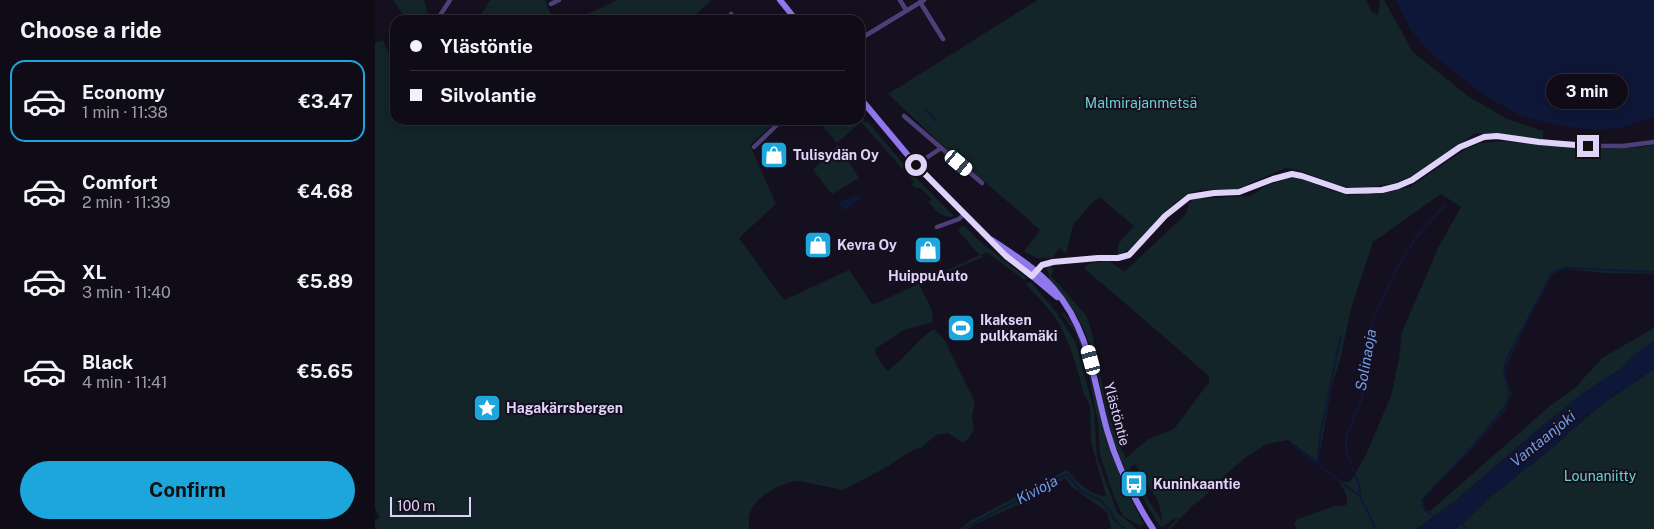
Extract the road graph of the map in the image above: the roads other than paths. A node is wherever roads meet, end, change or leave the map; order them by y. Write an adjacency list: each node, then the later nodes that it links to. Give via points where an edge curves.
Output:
1 (450, 0): 8 (street)
2 (559, 0): 6 (street)
3 (779, 0): 9 (main road)
4 (900, 0): 7 (street)
5 (922, 1): 7 (street); 11 (street)
6 (551, 4)
7 (906, 10): 10 (street)
8 (440, 15)
9 (792, 15)
10 (865, 36)
11 (943, 40)
12 (865, 104): 18 (main road, Ylästöntie)
13 (904, 116): 17 (street)
14 (777, 125): 16 (street)
15 (1654, 142): 22 (street, via 1588,146 1484,137 1460,147 1405,183 1367,192 1346,191 1292,174 1239,192 1189,197 1165,216 1129,255 1053,262 1042,265)
16 (754, 147)
17 (941, 148): 18 (street); 19 (street)
18 (916, 165): 20 (main road, Ylästöntie)
19 (982, 182)
20 (964, 214): 21 (street); 22 (main road, Ylästöntie, via 1006,256)
21 (937, 227)
22 (1034, 274): 23 (main road, Ylästöntie, via 1064,303 1076,321 1088,350 1118,462)
23 (1153, 529)

